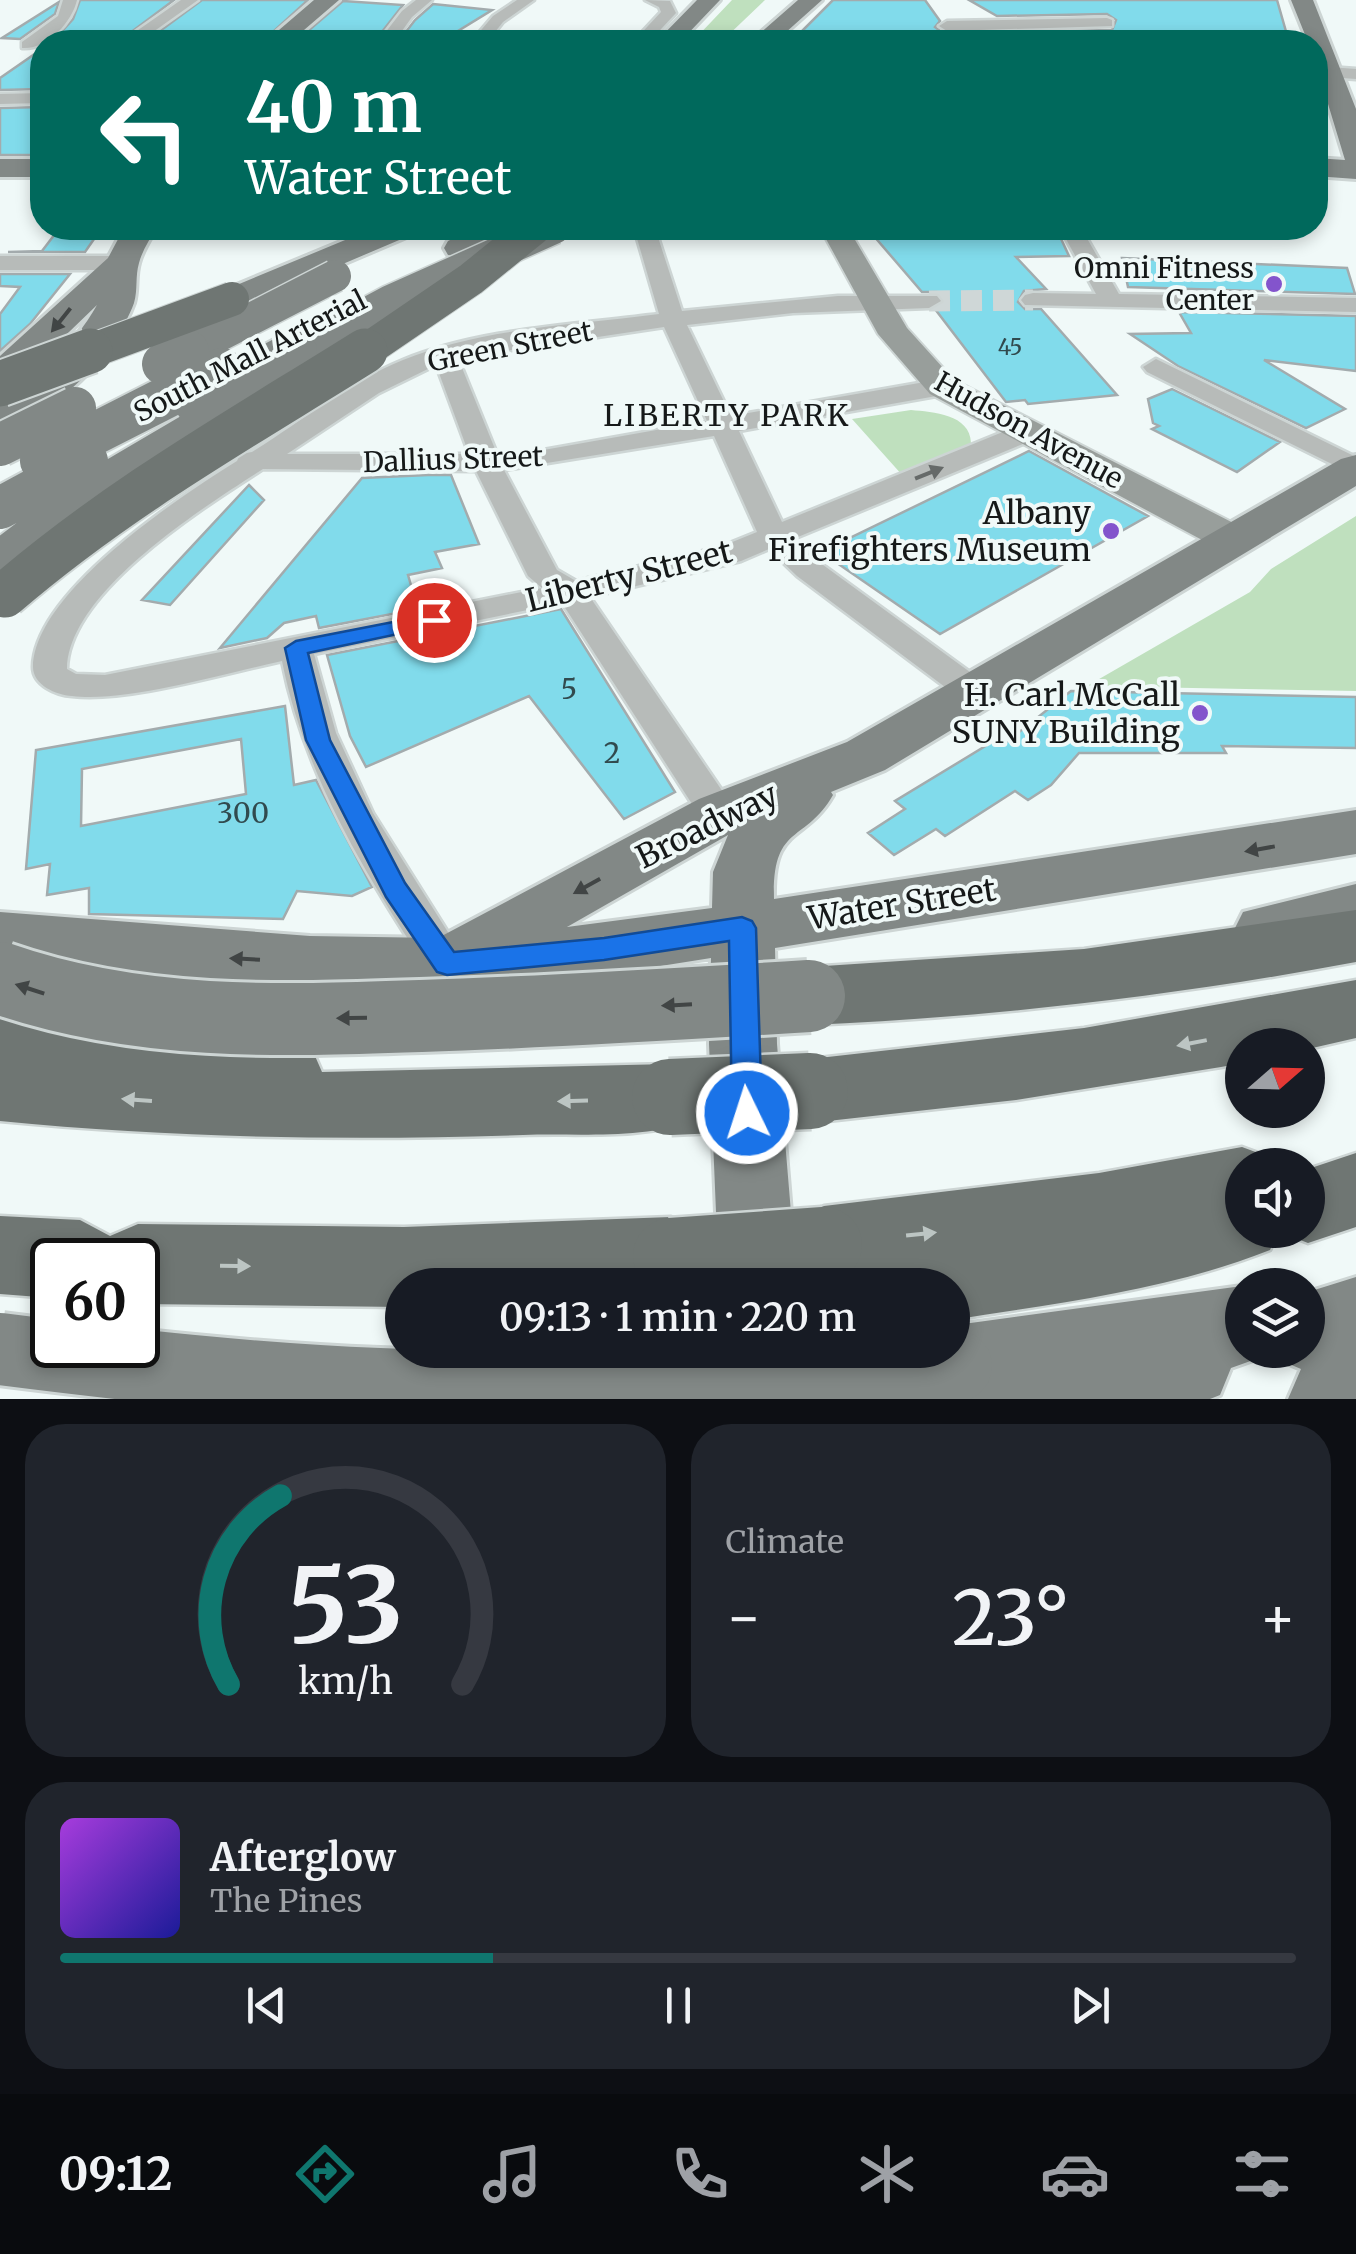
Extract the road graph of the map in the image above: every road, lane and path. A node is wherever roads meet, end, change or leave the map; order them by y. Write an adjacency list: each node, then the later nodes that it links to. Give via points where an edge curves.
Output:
1 (70, 0): 15 (street)
2 (191, 0): 16 (street)
3 (328, 0): 17 (main road)
4 (425, 0): 18 (street)
5 (527, 0): 19 (street)
6 (652, 0): 20 (street, via 668,6)
7 (709, 0): 21 (main road)
8 (726, 0): 22 (main road)
9 (794, 0): 24 (main road)
10 (811, 0): 25 (main road)
11 (1108, 0): 14 (street)
12 (1302, 0): 28 (main road)
13 (769, 4): 23 (main road)
14 (1107, 22): 26 (street); 27 (street)
15 (50, 30)
16 (147, 30)
17 (291, 30)
18 (395, 30)
19 (489, 30)
20 (653, 30)
21 (679, 30)
22 (697, 30)
23 (757, 30)
24 (762, 30)
25 (767, 30)
26 (950, 30)
27 (1108, 30)
28 (1315, 30)
29 (1334, 72): 32 (main road)
30 (0, 98): 31 (street)
31 (30, 98)
32 (1356, 156)
33 (0, 168): 34 (main road)
34 (30, 168)
35 (1328, 168): 36 (main road)
36 (1356, 170)
37 (134, 240): 49 (main road)
38 (373, 240): 50 (main road)
39 (385, 240): 66 (main road, bridge, via 335,276)
40 (444, 240): 69 (main road, South Mall Arterial)
41 (474, 240): 71 (main road, South Mall Arterial, bridge)
42 (513, 240): 75 (main road, bridge, via 128,470)
43 (519, 240): 77 (highway, bridge, via 376,348 129,496)
44 (527, 240): 72 (main road, bridge, via 390,301)
45 (648, 240): 56 (street)
46 (841, 240): 53 (street, Hudson Avenue)
47 (1078, 240): 52 (street)
48 (0, 263): 49 (street)
49 (122, 264): 59 (main road, one-way to 59); 62 (main road, via 117,301 95,341 46,389)
50 (232, 299): 59 (highway, bridge); 61 (main road, bridge)
51 (1033, 300): 52 (street)
52 (1110, 300): 55 (street)
53 (874, 301): 54 (street, Green Street); 56 (street, Green Street); 60 (street, Hudson Avenue)
54 (929, 301)
55 (1356, 305)
56 (672, 318): 57 (street, Green Street); 63 (street)
57 (444, 354): 67 (street, Green Street, via 388,376); 68 (street)
58 (1156, 366): 70 (street)
59 (0, 381)
60 (942, 387): 63 (street, Dallius Street); 65 (street, Hudson Avenue)
61 (0, 399)
62 (0, 417)
63 (721, 426): 68 (street, Dallius Street, via 522,462); 73 (street)
64 (0, 434): 67 (street)
65 (1025, 434): 73 (street, Liberty Street, one-way to 65); 74 (street, Hudson Avenue)
66 (0, 445)
67 (257, 461): 68 (street, Dallius Street); 78 (street, Liberty Street, via 167,518 94,586 60,630 48,660 50,674 70,685 105,686)
68 (486, 462): 76 (street, via 544,576)
69 (0, 468)
70 (1356, 468): 74 (main road, Broadway)
71 (0, 482)
72 (0, 508)
73 (775, 538): 76 (street, Liberty Street); 79 (street)
74 (1232, 539): 79 (main road, Broadway)
75 (0, 562)
76 (571, 592): 78 (street, Liberty Street); 81 (street)
77 (0, 601)
78 (296, 648): 87 (street, via 330,767 396,890)
79 (973, 691): 80 (main road, Broadway)
80 (866, 756): 81 (main road, Broadway); 84 (main road, via 771,816 749,846)
81 (718, 814): 87 (main road, Broadway, one-way to 87)
82 (1356, 832): 84 (main road, Water Street, one-way to 84)
83 (1356, 908): 89 (main road, via 1144,954)
84 (742, 928): 87 (main road, Water Street); 103 (main road, via 742,1044)
85 (1356, 936): 89 (highway, via 1145,970 918,993)
86 (0, 937): 87 (main road, one-way to 86, via 223,958)
87 (447, 964)
88 (0, 978): 89 (main road, one-way to 88, bridge, via 543,1012 240,1018 116,1010)
89 (809, 996)
90 (1356, 1009): 93 (highway, one-way to 93, bridge, via 1151,1050 952,1078 810,1092)
91 (0, 1038): 93 (highway, via 176,1058)
92 (0, 1088): 93 (highway, one-way to 92, via 187,1104)
93 (444, 1106)
94 (1356, 1158): 95 (highway)
95 (1325, 1166)
96 (1225, 1186): 102 (highway, one-way to 96, bridge, via 486,1266 824,1245)
97 (1356, 1190): 98 (highway)
98 (1325, 1200)
99 (1225, 1227): 104 (highway)
100 (0, 1255): 101 (highway)
101 (30, 1257)
102 (160, 1265)
103 (757, 1268)
104 (970, 1277)
105 (1356, 1303): 106 (main road)
106 (1325, 1309)
107 (1356, 1317): 108 (main road)
108 (1325, 1327)
109 (1225, 1328): 110 (main road, bridge, via 848,1376 572,1387 305,1380)
110 (0, 1349)
111 (1225, 1357): 117 (main road)
112 (385, 1360): 115 (highway)
113 (763, 1368): 116 (main road)
114 (1356, 1391): 118 (main road)
115 (112, 1399)
116 (766, 1399)
117 (1016, 1399)
118 (1330, 1399)

